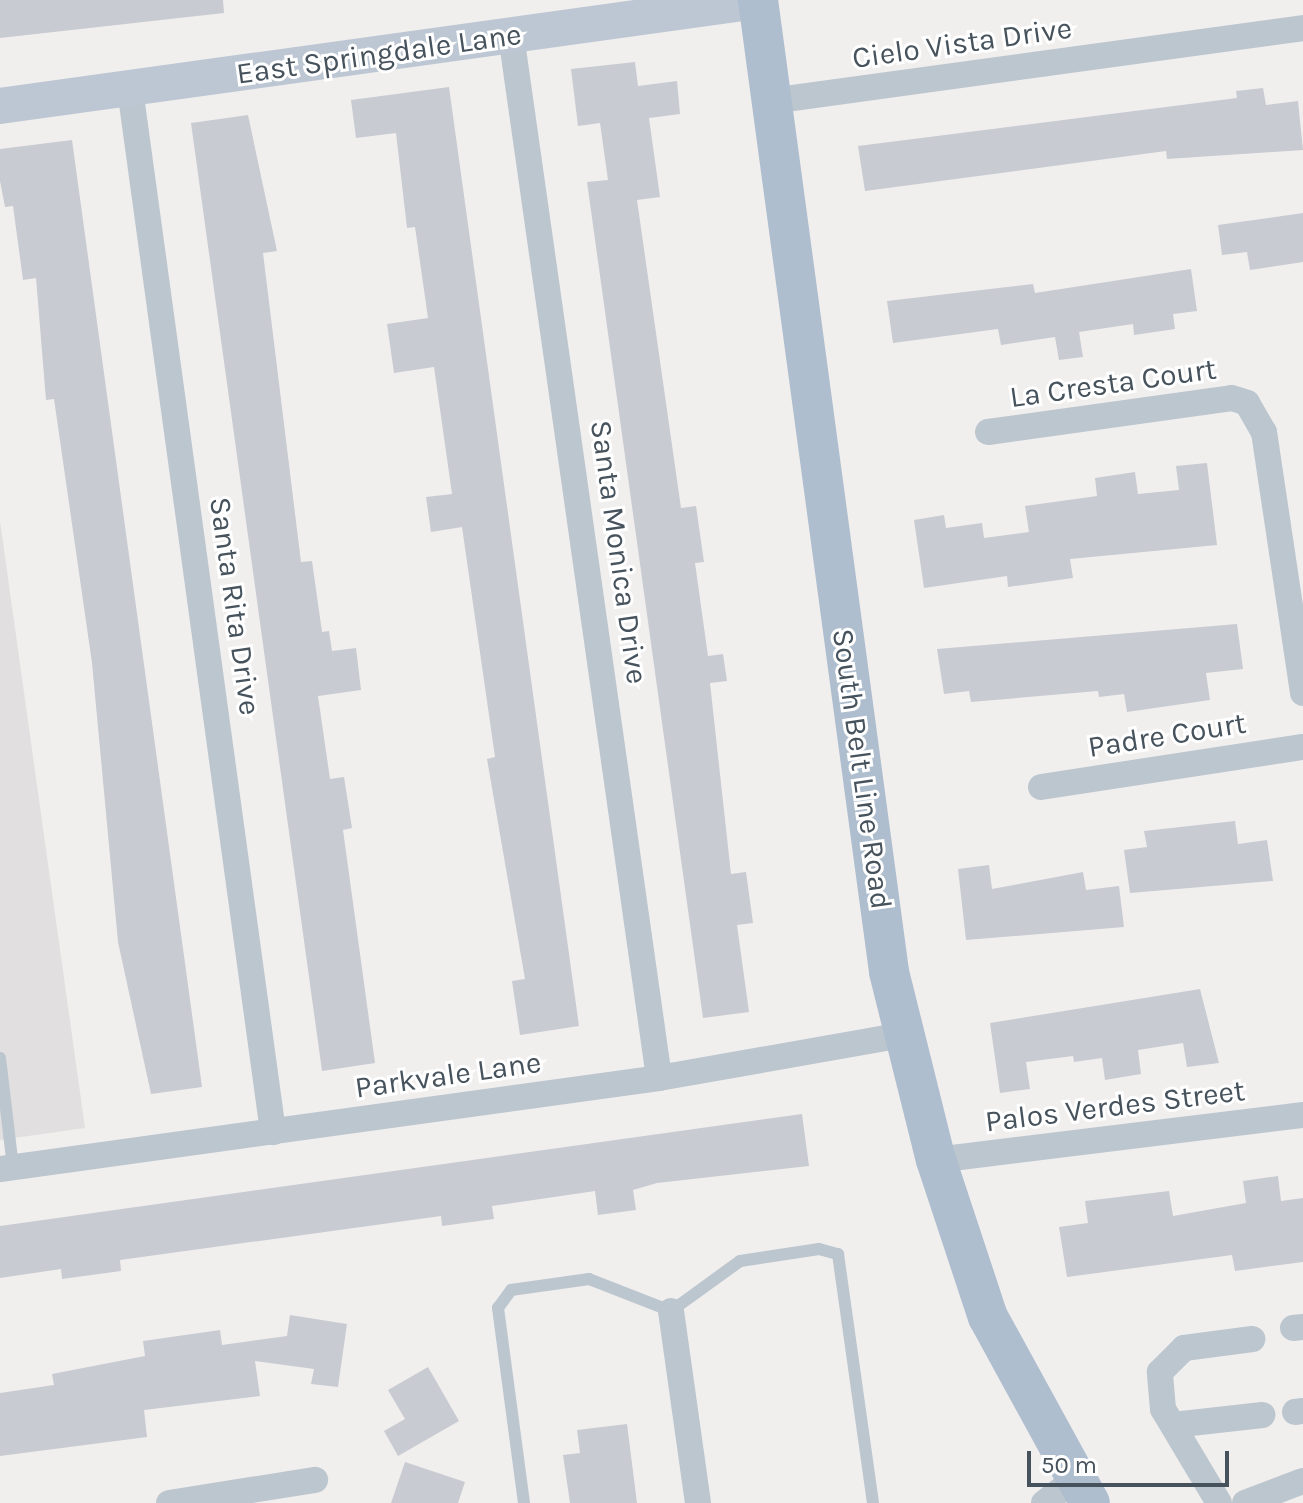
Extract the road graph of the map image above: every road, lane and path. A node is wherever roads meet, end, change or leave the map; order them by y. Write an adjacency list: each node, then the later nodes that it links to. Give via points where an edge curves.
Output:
1 (758, 0): 3 (street, East Springdale Lane); 5 (main road, South Belt Line Road)
2 (1303, 28): 5 (street, Cielo Vista Drive)
3 (511, 35): 4 (street, East Springdale Lane); 13 (street, Santa Monica Drive)
4 (130, 89): 6 (street, East Springdale Lane); 15 (street, Santa Rita Drive)
5 (771, 101): 11 (main road, South Belt Line Road, via 889,972)
6 (0, 106)
7 (988, 432): 8 (street, La Cresta Court, via 1232,398 1247,403 1264,432)
8 (1303, 693)
9 (1303, 747): 10 (street, Padre Court)
10 (1041, 787)
11 (904, 1035): 13 (street, Parkvale Lane); 16 (main road, South Belt Line Road)
12 (0, 1058): 17 (lane)
13 (659, 1078): 15 (street, Parkvale Lane)
14 (1303, 1115): 16 (street, Palos Verdes Street)
15 (273, 1132): 17 (street, Parkvale Lane)
16 (936, 1160): 24 (main road, South Belt Line Road, via 988,1317)
17 (7, 1168)
18 (671, 1311): 26 (lane, via 589,1279 511,1290 498,1308); 27 (street); 28 (lane, via 740,1261 819,1249 838,1254)
19 (1252, 1339): 21 (street, via 1184,1348 1169,1358 1158,1391)
20 (1262, 1415): 21 (street)
21 (1173, 1425): 30 (street)
22 (315, 1480): 25 (street)
23 (1303, 1481): 31 (street)
24 (1082, 1491): 29 (street)
25 (169, 1503)
26 (524, 1503)
27 (698, 1503)
28 (873, 1503)
29 (1044, 1503)
30 (1219, 1503)
31 (1245, 1503)

